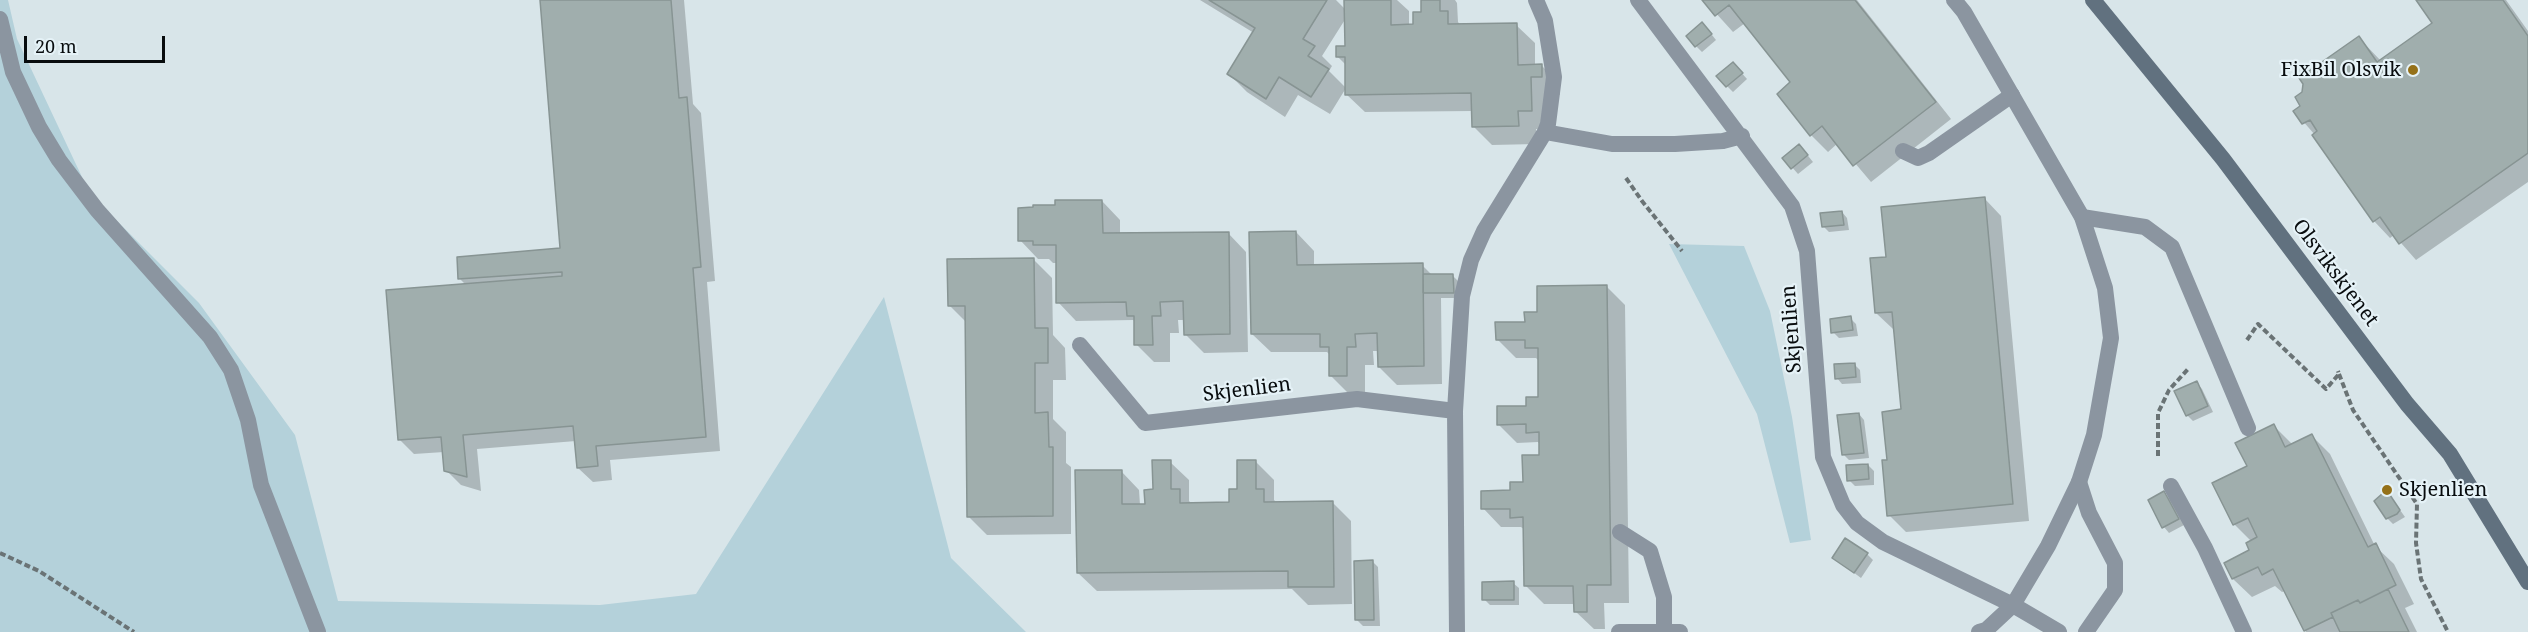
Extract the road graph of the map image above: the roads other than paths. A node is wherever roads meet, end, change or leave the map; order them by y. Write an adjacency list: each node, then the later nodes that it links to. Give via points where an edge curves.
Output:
1 (1536, 0): 7 (street, via 1545,21 1554,77)
2 (1638, 0): 8 (street, Skjenlien)
3 (1954, 0): 6 (street)
4 (2093, 0): 17 (main road, Olsvikskjenet, via 2223,159 2407,404 2450,454)
5 (0, 19): 20 (street, via 13,72 59,160 97,210 210,338 231,370 248,420 261,486)
6 (2012, 95): 9 (street, via 1929,153 1918,158); 10 (street)
7 (1545, 132): 8 (street, via 1612,144 1675,144); 12 (street, via 1484,231 1471,260 1462,296)
8 (1742, 136): 18 (street, Skjenlien, via 1792,206 1807,250 1823,457 1843,505 1857,523 1883,542)
9 (1903, 151)
10 (2082, 217): 13 (street, via 2145,227 2172,247); 14 (street, via 2105,288 2111,338 2094,435)
11 (1080, 345): 12 (street, Skjenlien, via 1145,423 1357,399)
12 (1455, 411): 21 (street)
13 (2248, 428)
14 (2079, 482): 18 (street); 25 (street, via 2089,513 2115,563 2115,590)
15 (2171, 486): 26 (street)
16 (1620, 532): 19 (street, via 1650,551)
17 (2528, 582)
18 (2013, 605): 23 (street); 24 (street, Skjenlien)
19 (1672, 631): 22 (street)
20 (318, 632)
21 (1457, 632)
22 (1619, 632)
23 (1979, 632)
24 (2060, 632)
25 (2086, 632)
26 (2244, 632)

